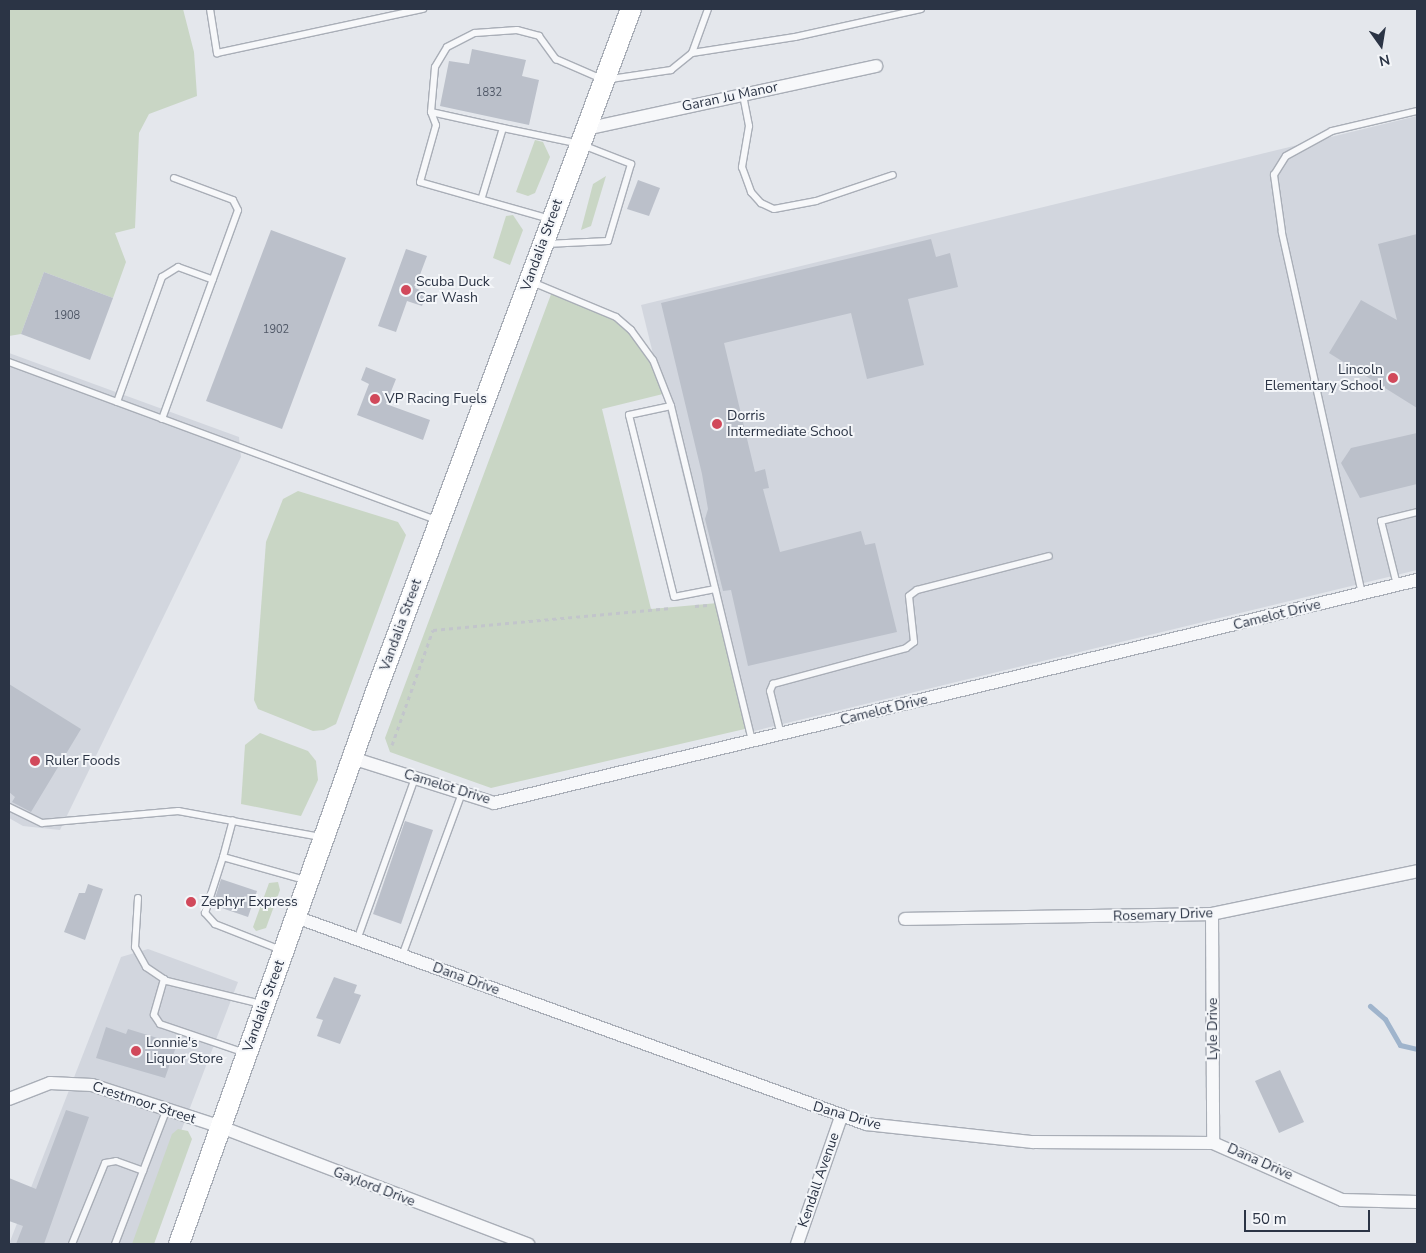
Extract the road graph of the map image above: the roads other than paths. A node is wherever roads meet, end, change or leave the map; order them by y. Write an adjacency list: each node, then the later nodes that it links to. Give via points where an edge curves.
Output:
1 (210, 9): 2 (lane, via 216,53)
2 (423, 9)
3 (630, 9): 8 (main road, Vandalia Street)
4 (708, 9): 6 (lane)
5 (921, 9): 6 (lane, via 795,37)
6 (692, 53): 8 (lane, via 671,70)
7 (876, 66): 9 (street, Garan Ju Manor)
8 (604, 80): 11 (lane, via 556,59 538,36 517,30 475,33 447,47 435,67); 13 (main road, Vandalia Street)
9 (743, 94): 13 (street, Garan Ju Manor); 14 (lane, via 749,126 743,172 751,192 761,203 774,208 816,202)
10 (1417, 111): 31 (lane, via 1332,131 1286,156 1274,175 1282,232)
11 (431, 112): 12 (lane); 16 (lane, via 436,125 420,182)
12 (503, 128): 13 (lane); 16 (lane)
13 (582, 137): 17 (main road, Vandalia Street); 18 (lane, via 631,164 608,241)
14 (893, 174)
15 (174, 178): 19 (lane, via 233,200 238,210)
16 (482, 197): 17 (lane)
17 (551, 220): 18 (main road, Vandalia Street)
18 (542, 244): 20 (main road, Vandalia Street)
19 (213, 280): 22 (lane, via 178,267 162,277); 24 (lane)
20 (529, 281): 23 (lane, via 598,306 631,330 653,360); 26 (main road, Vandalia Street)
21 (9, 362): 22 (lane)
22 (117, 402): 24 (lane)
23 (671, 406): 30 (lane); 30 (lane, via 629,415 674,597)
24 (162, 419): 26 (lane)
25 (1417, 512): 29 (lane, via 1382,521)
26 (439, 521): 34 (main road, Vandalia Street)
27 (1049, 556): 32 (lane, via 916,590 909,596 915,633 910,645 773,684 770,691)
28 (1417, 580): 29 (street, Camelot Drive)
29 (1397, 585): 31 (street, Camelot Drive)
30 (715, 589): 33 (lane)
31 (1362, 594): 32 (street, Camelot Drive)
32 (781, 735): 33 (street, Camelot Drive)
33 (752, 742): 36 (street, Camelot Drive, via 494,803)
34 (352, 758): 35 (street, Camelot Drive); 39 (main road, Vandalia Street)
35 (415, 778): 36 (street, Camelot Drive); 47 (lane)
36 (462, 794): 49 (lane)
37 (9, 807): 38 (lane, via 42,823 178,811)
38 (233, 820): 39 (lane); 40 (lane)
39 (324, 838): 42 (main road, Vandalia Street)
40 (223, 857): 42 (lane); 48 (lane, via 205,913 215,924)
41 (1417, 871): 44 (street, Rosemary Drive)
42 (308, 881): 45 (main road, Vandalia Street)
43 (138, 898): 50 (lane, via 138,958)
44 (1212, 914): 46 (street, Rosemary Drive); 57 (street, Lyle Drive)
45 (296, 917): 47 (street, Dana Drive); 48 (main road, Vandalia Street)
46 (905, 919)
47 (357, 940): 49 (street, Dana Drive)
48 (284, 951): 51 (main road, Vandalia Street)
49 (402, 956): 55 (street, Dana Drive)
50 (164, 979): 51 (lane); 52 (lane, via 154,1015 160,1024)
51 (264, 1005): 52 (main road, Vandalia Street)
52 (247, 1054): 56 (main road, Vandalia Street)
53 (9, 1098): 54 (street, Crestmoor Street, via 28,1089 69,1082 92,1085)
54 (166, 1111): 56 (street, Crestmoor Street); 58 (lane)
55 (841, 1117): 57 (street, Dana Drive, via 897,1129 981,1139); 64 (street, Kendall Avenue)
56 (221, 1128): 60 (street, Gaylord Drive); 63 (main road, Vandalia Street)
57 (1213, 1143): 59 (street, Dana Drive, via 1342,1200)
58 (143, 1171): 61 (lane, via 116,1160 105,1163); 62 (lane)
59 (1417, 1202)
60 (521, 1243)
61 (72, 1244)
62 (115, 1244)
63 (179, 1244)
64 (797, 1244)

